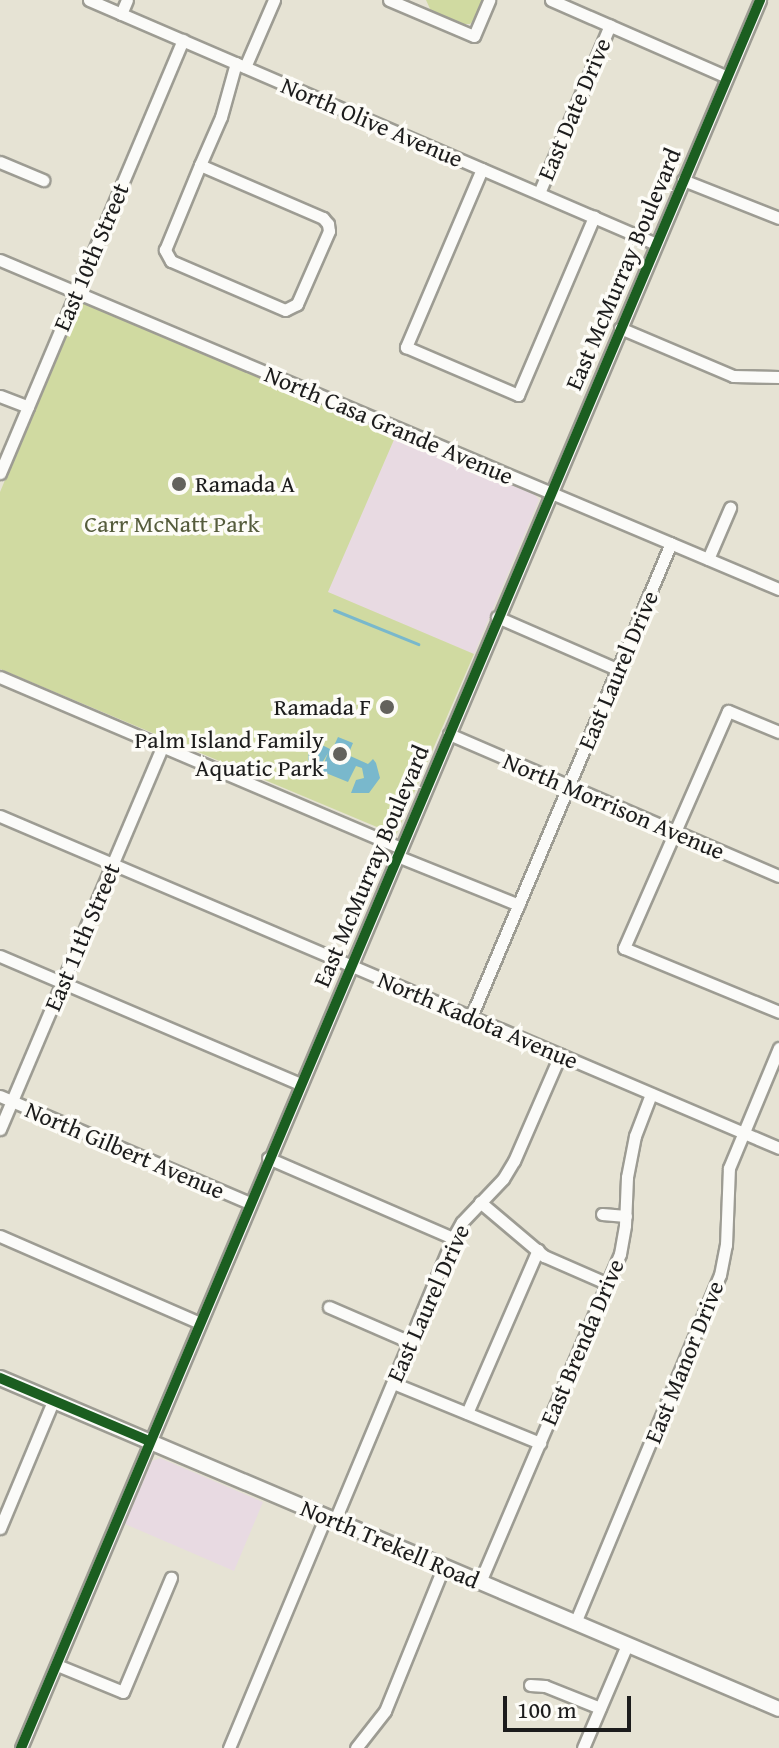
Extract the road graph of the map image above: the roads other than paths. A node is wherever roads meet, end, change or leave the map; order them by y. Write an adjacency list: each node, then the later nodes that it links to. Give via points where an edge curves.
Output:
1 (89, 0): 9 (street, North Olive Avenue)
2 (127, 0): 9 (street)
3 (274, 0): 12 (street)
4 (389, 0): 8 (street)
5 (489, 0): 8 (street, via 474,36)
6 (551, 0): 10 (street)
7 (760, 0): 13 (street, East McMurray Boulevard)
8 (413, 4)
9 (121, 14): 11 (street, North Olive Avenue)
10 (610, 25): 13 (street); 19 (street, East Date Drive)
11 (183, 40): 12 (street, North Olive Avenue); 24 (street, East 10th Street)
12 (241, 65): 15 (street); 16 (street, North Olive Avenue)
13 (727, 77): 18 (street, East McMurray Boulevard)
14 (0, 162): 17 (street)
15 (200, 165): 15 (street, via 165,250 171,261 285,310 297,304 328,224)
16 (482, 169): 19 (street, North Olive Avenue); 20 (street, via 406,347 518,395)
17 (43, 180)
18 (683, 180): 21 (street); 22 (street, East McMurray Boulevard)
19 (539, 193): 20 (street, North Olive Avenue)
20 (594, 217): 22 (street, North Olive Avenue)
21 (779, 218)
22 (656, 244): 25 (street, East McMurray Boulevard)
23 (0, 260): 24 (street, North Casa Grande Avenue)
24 (76, 292): 28 (street, East 10th Street); 30 (street, North Casa Grande Avenue)
25 (620, 328): 26 (street, via 733,376); 30 (street, East McMurray Boulevard)
26 (779, 377)
27 (0, 396): 28 (street)
28 (28, 407): 29 (street, East 10th Street)
29 (0, 473)
30 (550, 494): 32 (street, North Casa Grande Avenue); 35 (street, East McMurray Boulevard)
31 (730, 508): 33 (street)
32 (671, 543): 33 (street, North Casa Grande Avenue); 36 (street, East Laurel Drive)
33 (708, 559): 34 (street, North Casa Grande Avenue)
34 (779, 589)
35 (497, 617): 36 (street); 39 (street, East McMurray Boulevard)
36 (619, 670): 41 (street, East Laurel Drive)
37 (0, 677): 40 (street)
38 (779, 732): 43 (street, via 728,711)
39 (449, 734): 41 (street, North Morrison Avenue); 44 (street, East McMurray Boulevard)
40 (163, 745): 44 (street); 45 (street, East 11th Street)
41 (569, 787): 43 (street, North Morrison Avenue); 47 (street, East Laurel Drive)
42 (0, 816): 45 (street, North Kadota Avenue)
43 (675, 832): 46 (street, North Morrison Avenue); 51 (street, via 624,948)
44 (399, 852): 47 (street); 49 (street, East McMurray Boulevard)
45 (114, 865): 49 (street, North Kadota Avenue); 50 (street, East 11th Street)
46 (779, 876)
47 (519, 905): 52 (street, East Laurel Drive)
48 (0, 956): 50 (street)
49 (350, 966): 52 (street, North Kadota Avenue); 55 (street, East McMurray Boulevard)
50 (62, 983): 55 (street); 57 (street, East 11th Street)
51 (779, 1012)
52 (471, 1017): 54 (street, North Kadota Avenue)
53 (779, 1048): 59 (street, East Manor Drive)
54 (560, 1055): 56 (street, North Kadota Avenue); 62 (street, East Laurel Drive, via 514,1161)
55 (300, 1084): 61 (street, East McMurray Boulevard)
56 (651, 1094): 59 (street, North Kadota Avenue); 65 (street, East Brenda Drive, via 632,1150)
57 (6, 1098): 58 (street, East 11th Street); 63 (street, North Gilbert Avenue)
58 (0, 1129)
59 (743, 1133): 60 (street, North Kadota Avenue); 84 (street, East Manor Drive, via 729,1168 720,1275)
60 (779, 1148)
61 (268, 1158): 63 (street, East McMurray Boulevard); 67 (street)
62 (480, 1202): 67 (street, East Laurel Drive); 68 (street)
63 (250, 1203): 71 (street, East McMurray Boulevard)
64 (602, 1214): 65 (street)
65 (626, 1216): 69 (street, East Brenda Drive)
66 (0, 1236): 71 (street)
67 (453, 1238): 72 (street, East Laurel Drive)
68 (538, 1250): 69 (street); 76 (street)
69 (608, 1284): 78 (street, East Brenda Drive)
70 (329, 1307): 72 (street)
71 (200, 1323): 77 (street, East McMurray Boulevard)
72 (410, 1342): 74 (street, East Laurel Drive)
73 (0, 1378): 75 (main road, North Trekell Road)
74 (393, 1383): 76 (street); 79 (street, East Laurel Drive)
75 (53, 1401): 77 (main road, North Trekell Road); 80 (street)
76 (467, 1413): 78 (street)
77 (149, 1441): 79 (main road, North Trekell Road); 86 (street, East McMurray Boulevard)
78 (540, 1443): 83 (street, East Brenda Drive)
79 (330, 1518): 81 (main road, North Trekell Road); 91 (street, East Laurel Drive)
80 (0, 1528)
81 (444, 1566): 83 (main road, North Trekell Road); 92 (street, via 385,1711)
82 (171, 1578): 86 (street, via 123,1692)
83 (480, 1582): 84 (main road, North Trekell Road)
84 (575, 1623): 85 (main road, North Trekell Road)
85 (627, 1645): 88 (street); 89 (main road, North Trekell Road)
86 (57, 1665): 90 (street, East McMurray Boulevard)
87 (530, 1685): 88 (street)
88 (600, 1708): 93 (street)
89 (779, 1709)
90 (21, 1748)
91 (229, 1748)
92 (356, 1748)
93 (583, 1748)

